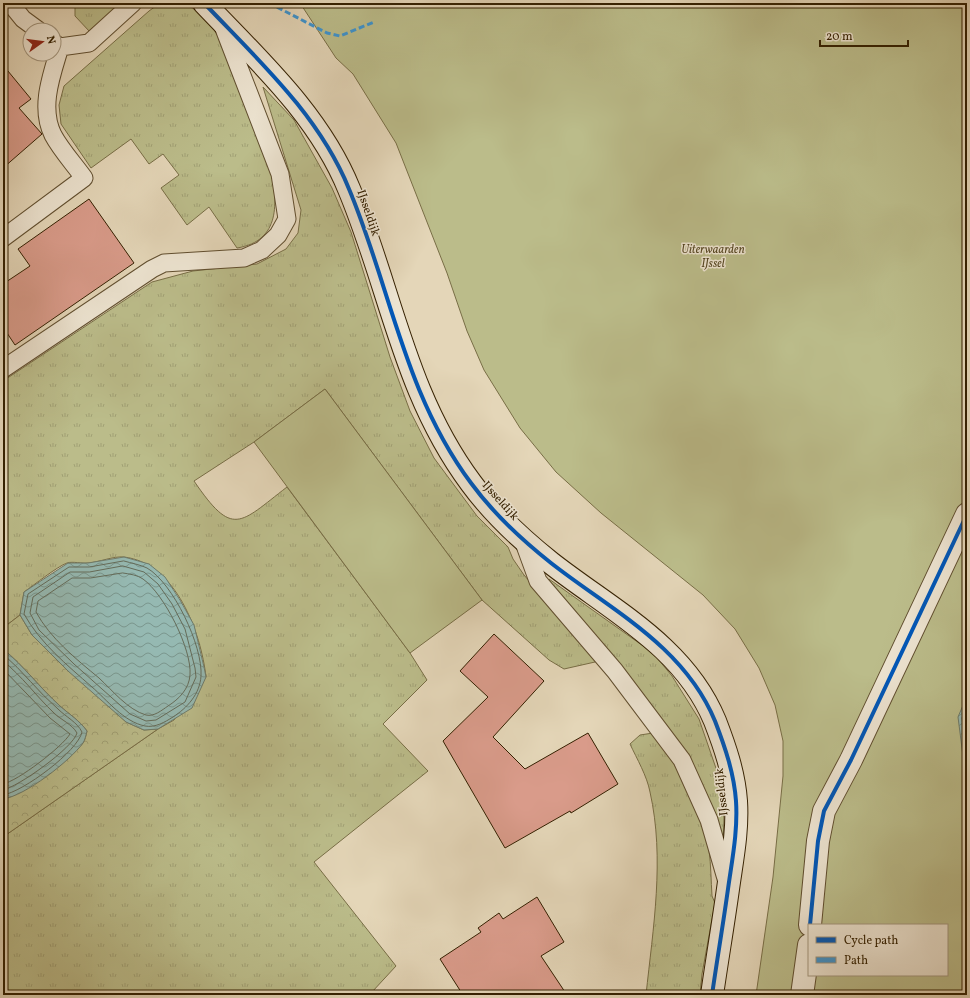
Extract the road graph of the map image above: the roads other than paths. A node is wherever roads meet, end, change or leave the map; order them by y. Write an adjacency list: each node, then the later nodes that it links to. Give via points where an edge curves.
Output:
1 (10, 3): 5 (lane)
2 (133, 3): 6 (lane, via 89,43)
3 (204, 3): 4 (street, IJsseldijk)
4 (222, 21): 9 (lane, via 280,174 286,219 278,235 262,250 244,258 164,263); 11 (street, IJsseldijk, via 308,115 333,156 349,188 413,378 431,416 448,450 472,485)
5 (27, 22)
6 (62, 45)
7 (53, 62): 8 (lane, via 47,90 48,117 53,135 84,178)
8 (3, 238)
9 (3, 369)
10 (967, 514): 13 (street, via 851,760 824,811 818,841)
11 (523, 540): 12 (lane, via 538,581 615,671 682,760 709,820); 12 (street, IJsseldijk, via 642,629 672,656 691,680 714,718 729,758 736,800 736,838)
12 (728, 885): 15 (street, IJsseldijk)
13 (810, 924)
14 (808, 952): 16 (street)
15 (712, 995)
16 (802, 995)

